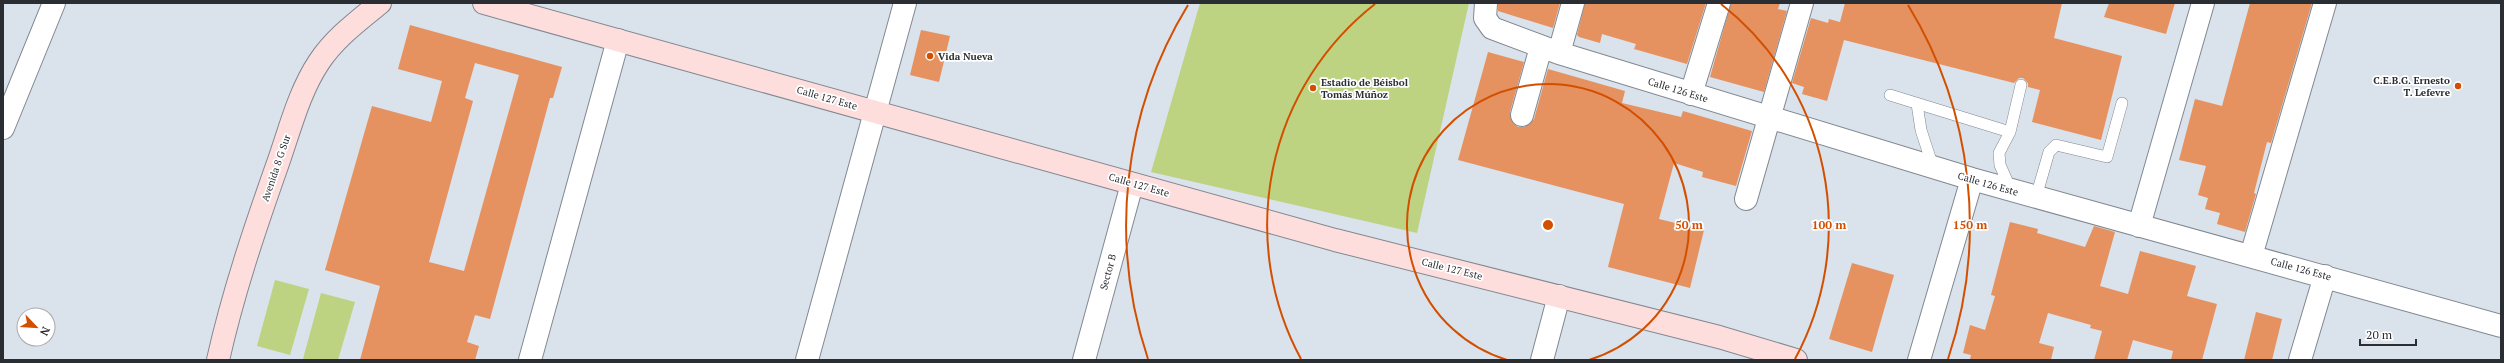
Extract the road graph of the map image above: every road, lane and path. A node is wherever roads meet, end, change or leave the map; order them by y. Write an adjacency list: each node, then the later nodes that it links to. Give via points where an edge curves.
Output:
1 (54, 3): 21 (street)
2 (380, 3): 34 (street, Avenida 8 G Sur, via 346,30 319,61 302,93 251,240)
3 (484, 3): 11 (street, Calle 127 Este)
4 (905, 3): 18 (street)
5 (1573, 3): 12 (street)
6 (1719, 3): 14 (street)
7 (1802, 3): 20 (street)
8 (2203, 3): 29 (street)
9 (2325, 3): 30 (street)
10 (1486, 11): 12 (street, Calle 126 Este, via 1492,28)
11 (618, 40): 18 (street, Calle 127 Este); 35 (street)
12 (1550, 50): 14 (street, Calle 126 Este); 19 (street)
13 (2021, 85): 22 (lane)
14 (1691, 94): 20 (street, Calle 126 Este)
15 (1890, 96): 17 (lane)
16 (2122, 103): 27 (lane, via 2107,157 2056,145 2049,152)
17 (1917, 104): 22 (lane); 23 (lane, via 1921,130)
18 (874, 112): 25 (street, Calle 127 Este); 36 (street)
19 (1522, 115)
20 (1769, 118): 23 (street, Calle 126 Este); 28 (street)
21 (4, 122)
22 (2010, 132): 26 (lane, via 1999,153 2000,166)
23 (1933, 167): 24 (street, Calle 126 Este)
24 (1972, 180): 26 (street, Calle 126 Este); 40 (street)
25 (1132, 184): 32 (street, Calle 127 Este, via 1336,240); 37 (street, Sector B)
26 (2011, 190): 27 (street, Calle 126 Este)
27 (2036, 197): 29 (street, Calle 126 Este)
28 (1746, 199)
29 (2139, 226): 30 (street, Calle 126 Este)
30 (2251, 256): 31 (street, Calle 126 Este)
31 (2326, 276): 33 (street, Calle 126 Este); 41 (street)
32 (1559, 296): 38 (street); 39 (street, Calle 127 Este, via 1719,337)
33 (2501, 326)
34 (218, 360)
35 (530, 360)
36 (807, 360)
37 (1084, 360)
38 (1542, 360)
39 (1796, 360)
40 (1919, 360)
41 (2300, 360)

